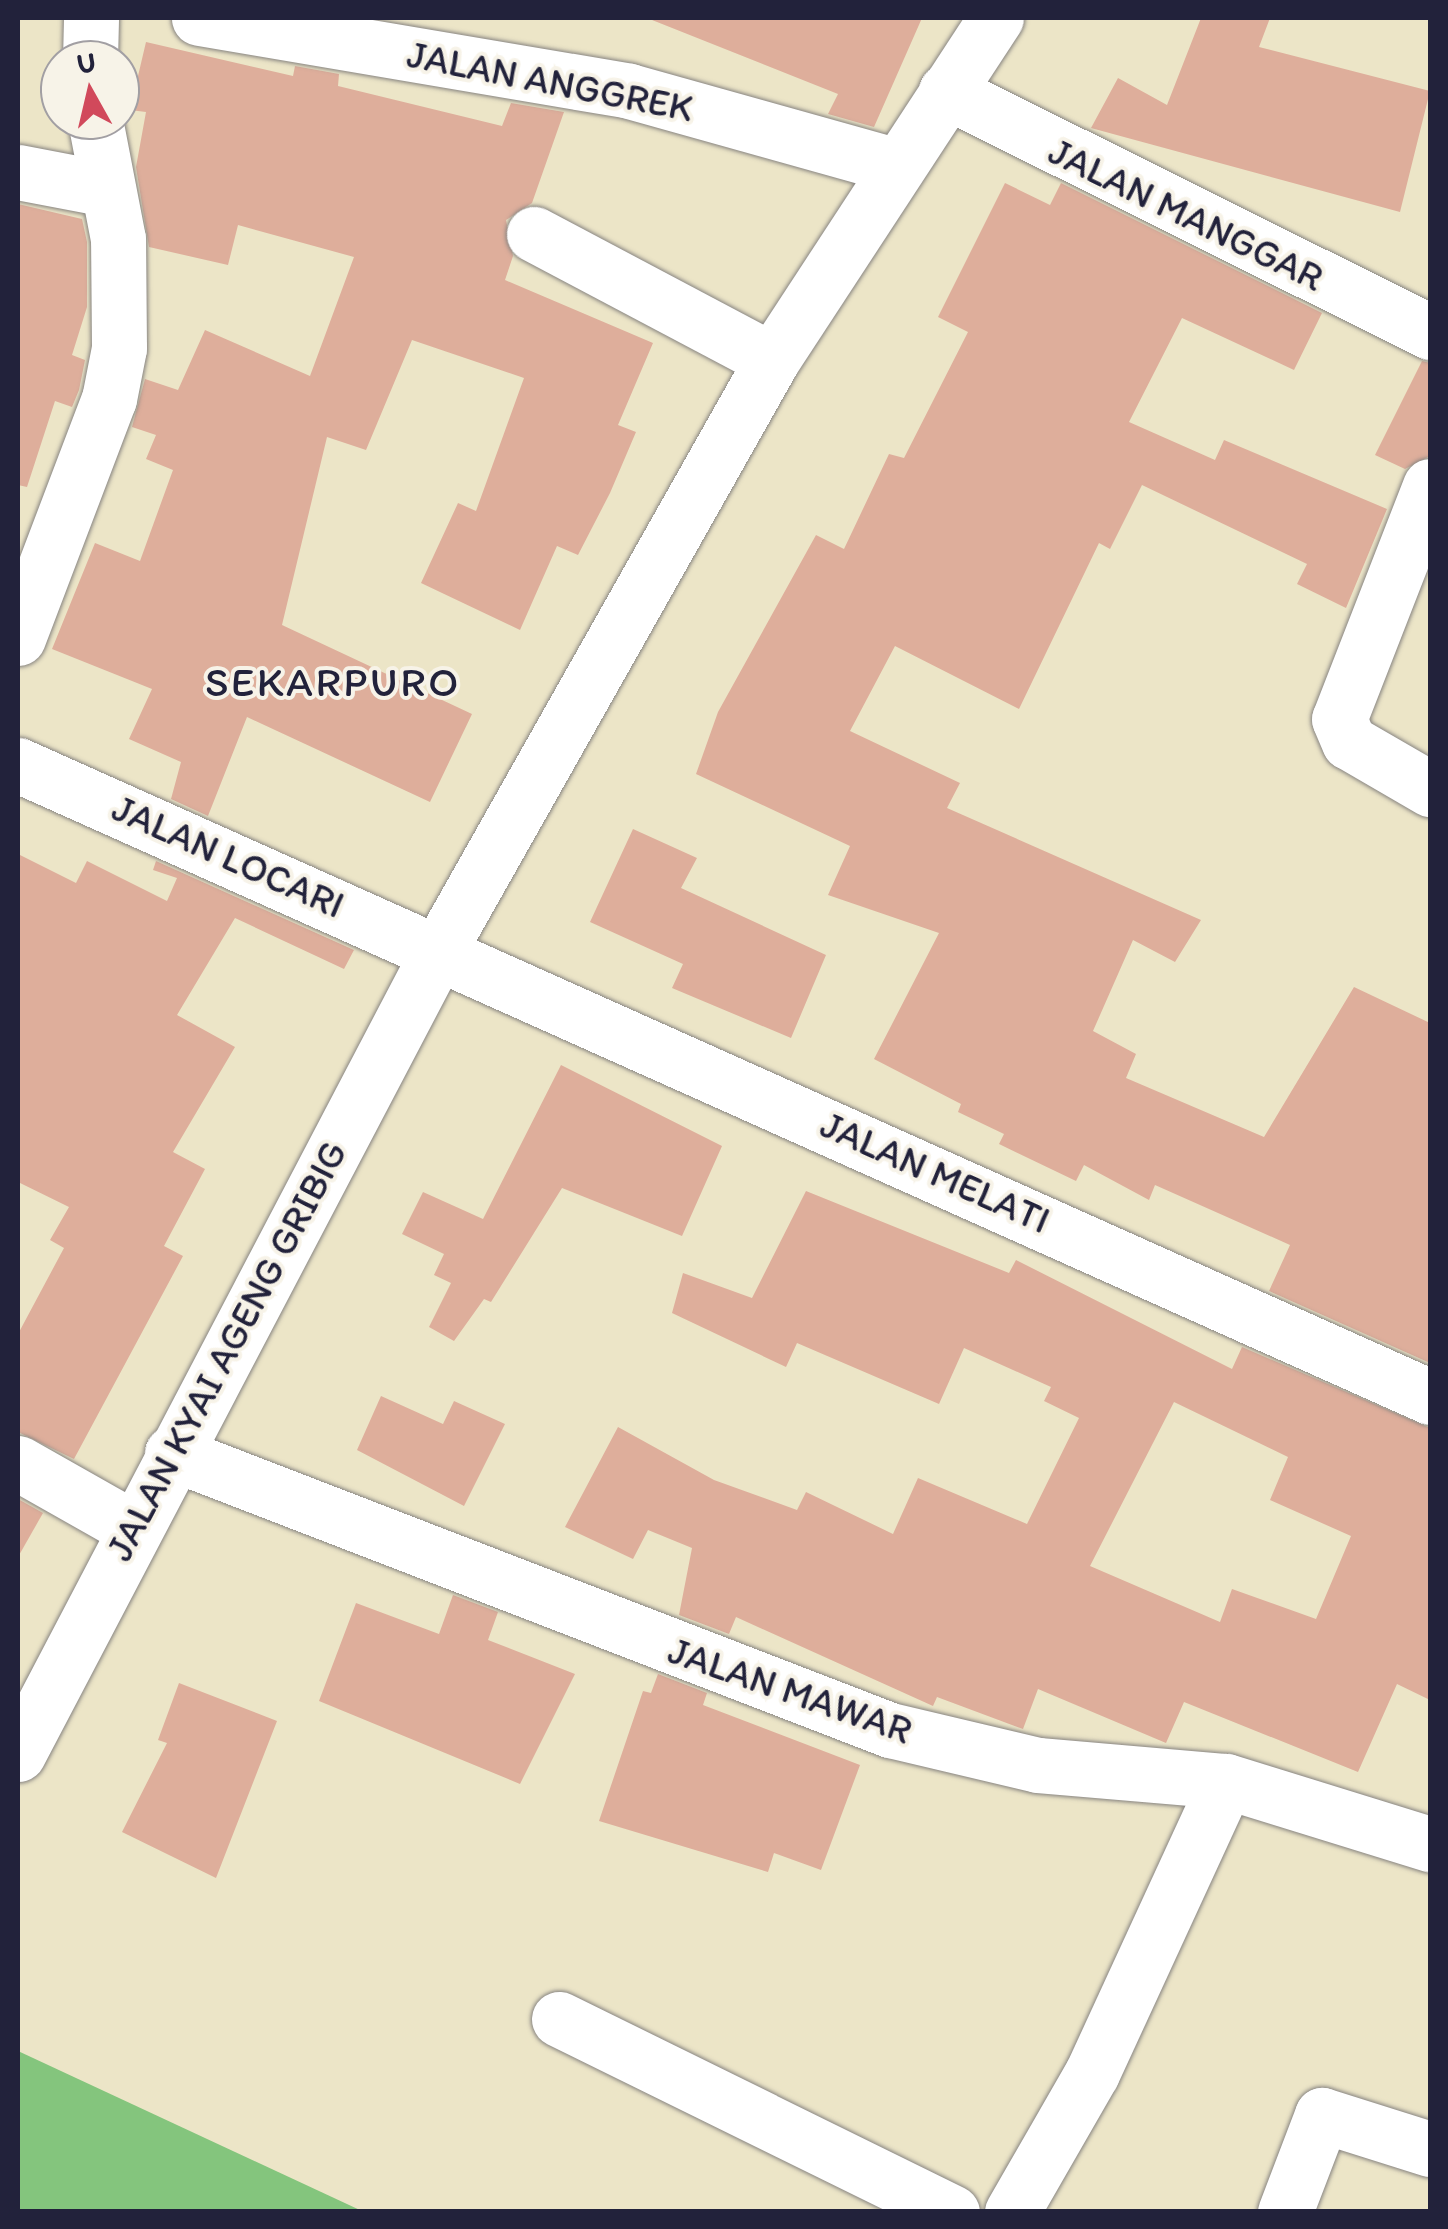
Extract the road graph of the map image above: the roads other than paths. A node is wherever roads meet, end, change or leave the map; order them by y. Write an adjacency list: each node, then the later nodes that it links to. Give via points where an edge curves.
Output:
1 (200, 18): 5 (street, JALAN ANGGREK, via 630,91)
2 (996, 18): 3 (street, JALAN KYAI AGENG GRIBIG)
3 (946, 90): 5 (street, JALAN KYAI AGENG GRIBIG); 9 (street, JALAN MANGGAR)
4 (98, 140): 7 (street)
5 (897, 166): 10 (street, JALAN KYAI AGENG GRIBIG)
6 (18, 172): 7 (street)
7 (107, 189): 12 (street, via 118,239 109,400)
8 (534, 234): 10 (street)
9 (1430, 332)
10 (772, 360): 15 (street, JALAN KYAI AGENG GRIBIG)
11 (1430, 486): 14 (street, via 1339,719 1349,742)
12 (18, 638)
13 (18, 765): 15 (street, JALAN LOCARI)
14 (1430, 789)
15 (439, 950): 16 (street, JALAN MELATI); 17 (street, JALAN KYAI AGENG GRIBIG)
16 (1430, 1396)
17 (172, 1453): 19 (street, JALAN KYAI AGENG GRIBIG); 21 (street, JALAN MAWAR, via 890,1730 1038,1765)
18 (18, 1463): 19 (street)
19 (133, 1528): 20 (street, JALAN KYAI AGENG GRIBIG)
20 (18, 1754)
21 (1226, 1781): 22 (street, JALAN MAWAR); 26 (street, via 1092,2072)
22 (1430, 1844)
23 (559, 2018): 25 (street)
24 (1430, 2149): 27 (street, via 1322,2115)
25 (952, 2212)
26 (1012, 2212)
27 (1286, 2212)

